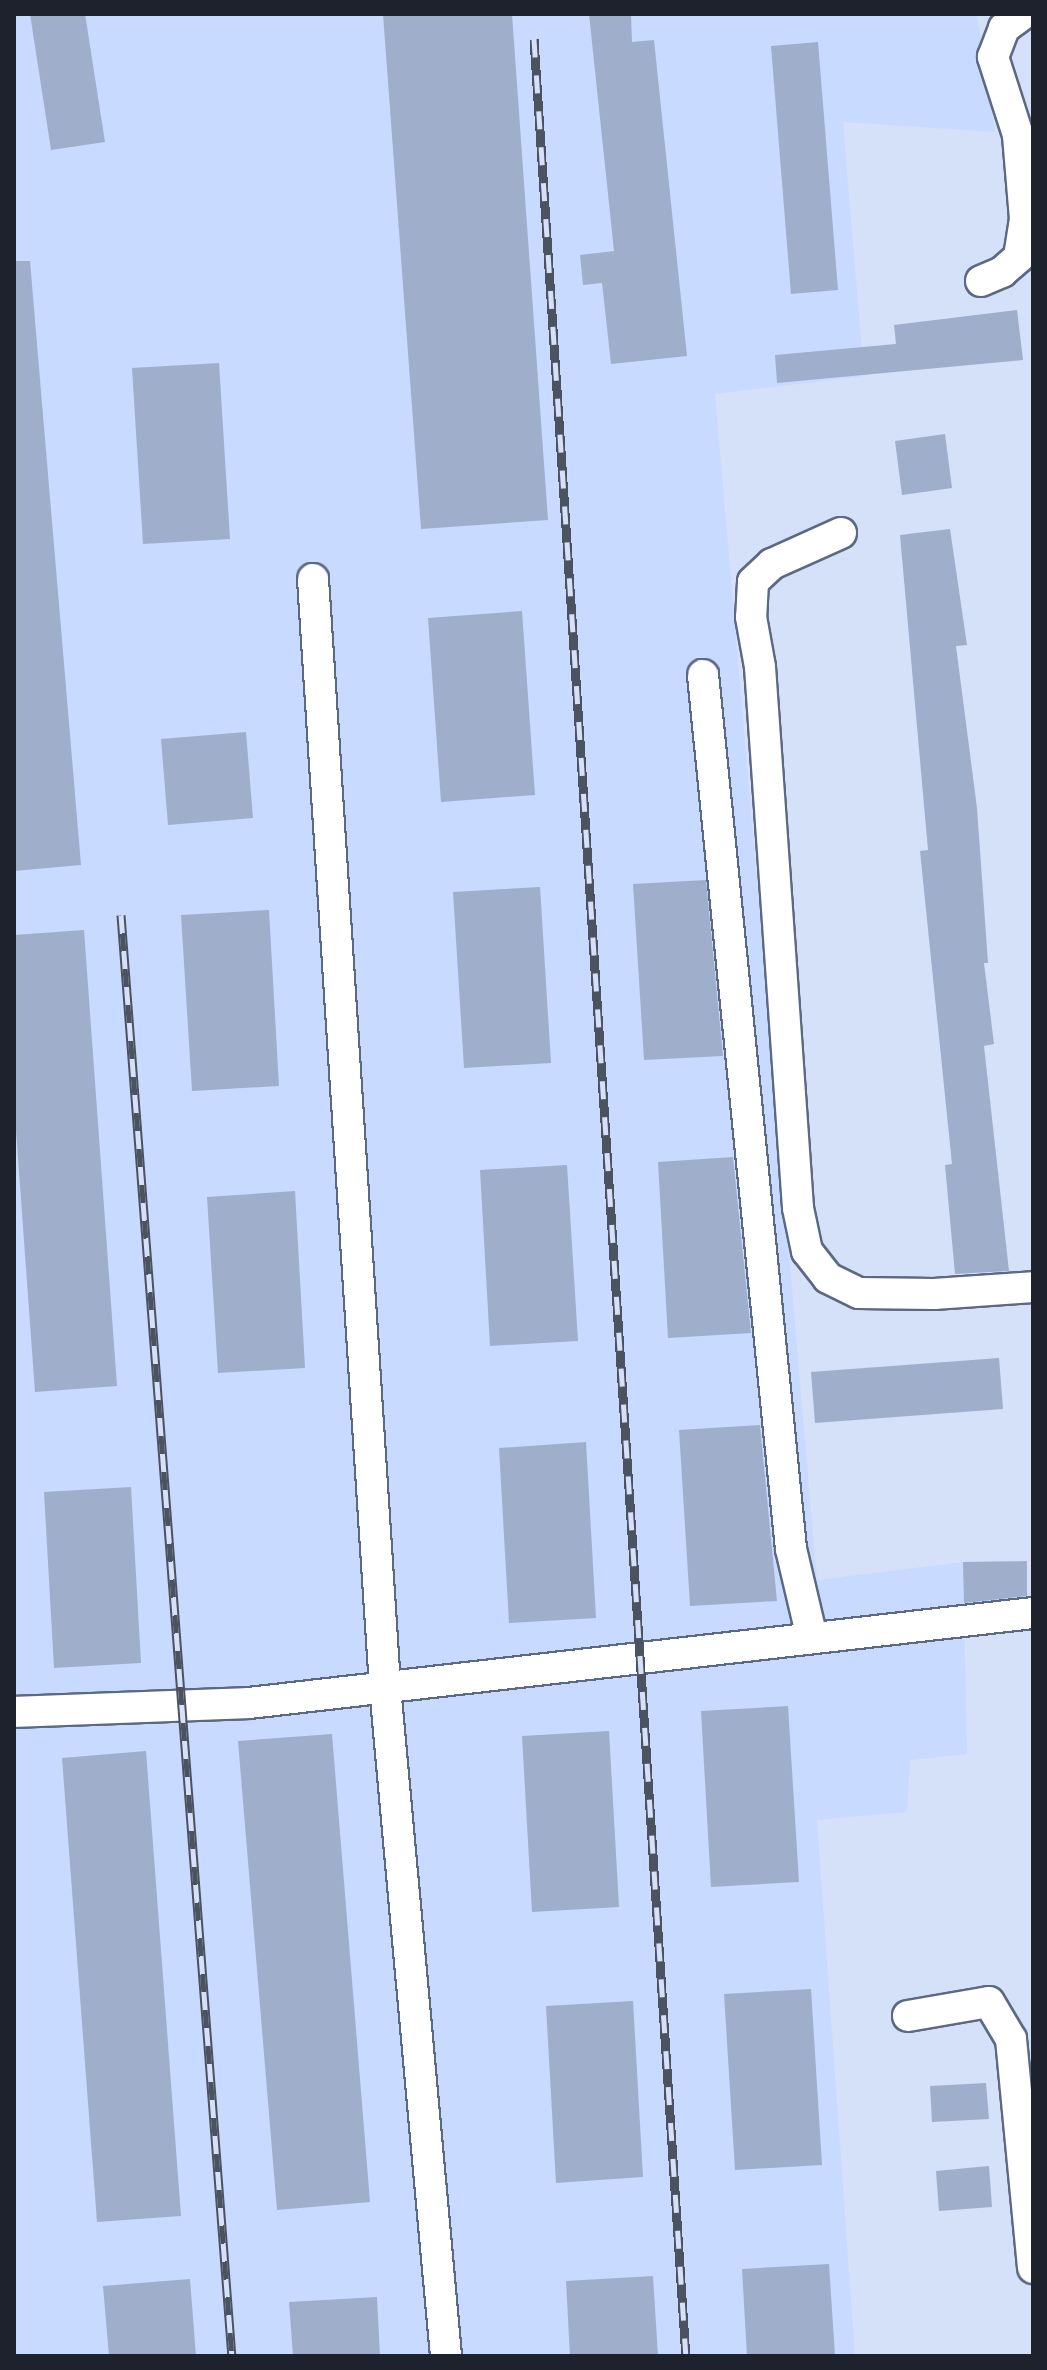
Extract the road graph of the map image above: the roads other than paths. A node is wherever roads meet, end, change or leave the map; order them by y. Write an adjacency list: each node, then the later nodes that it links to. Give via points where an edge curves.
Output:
1 (1023, 14): 2 (street, via 1004,28 993,57 1018,135 1025,219 1019,257)
2 (981, 281)
3 (841, 533): 6 (street, via 772,564 753,582 751,617 760,667 796,1192 807,1251 828,1278 859,1293)
4 (313, 579): 9 (street)
5 (703, 675): 8 (street, via 791,1549)
6 (1033, 1287)
7 (1033, 1613): 8 (street)
8 (812, 1638): 9 (street)
9 (385, 1687): 10 (street, via 249,1703); 13 (street)
10 (14, 1712)
11 (908, 2016): 12 (street, via 989,2002 1011,2039)
12 (1033, 2268)
13 (446, 2356)

